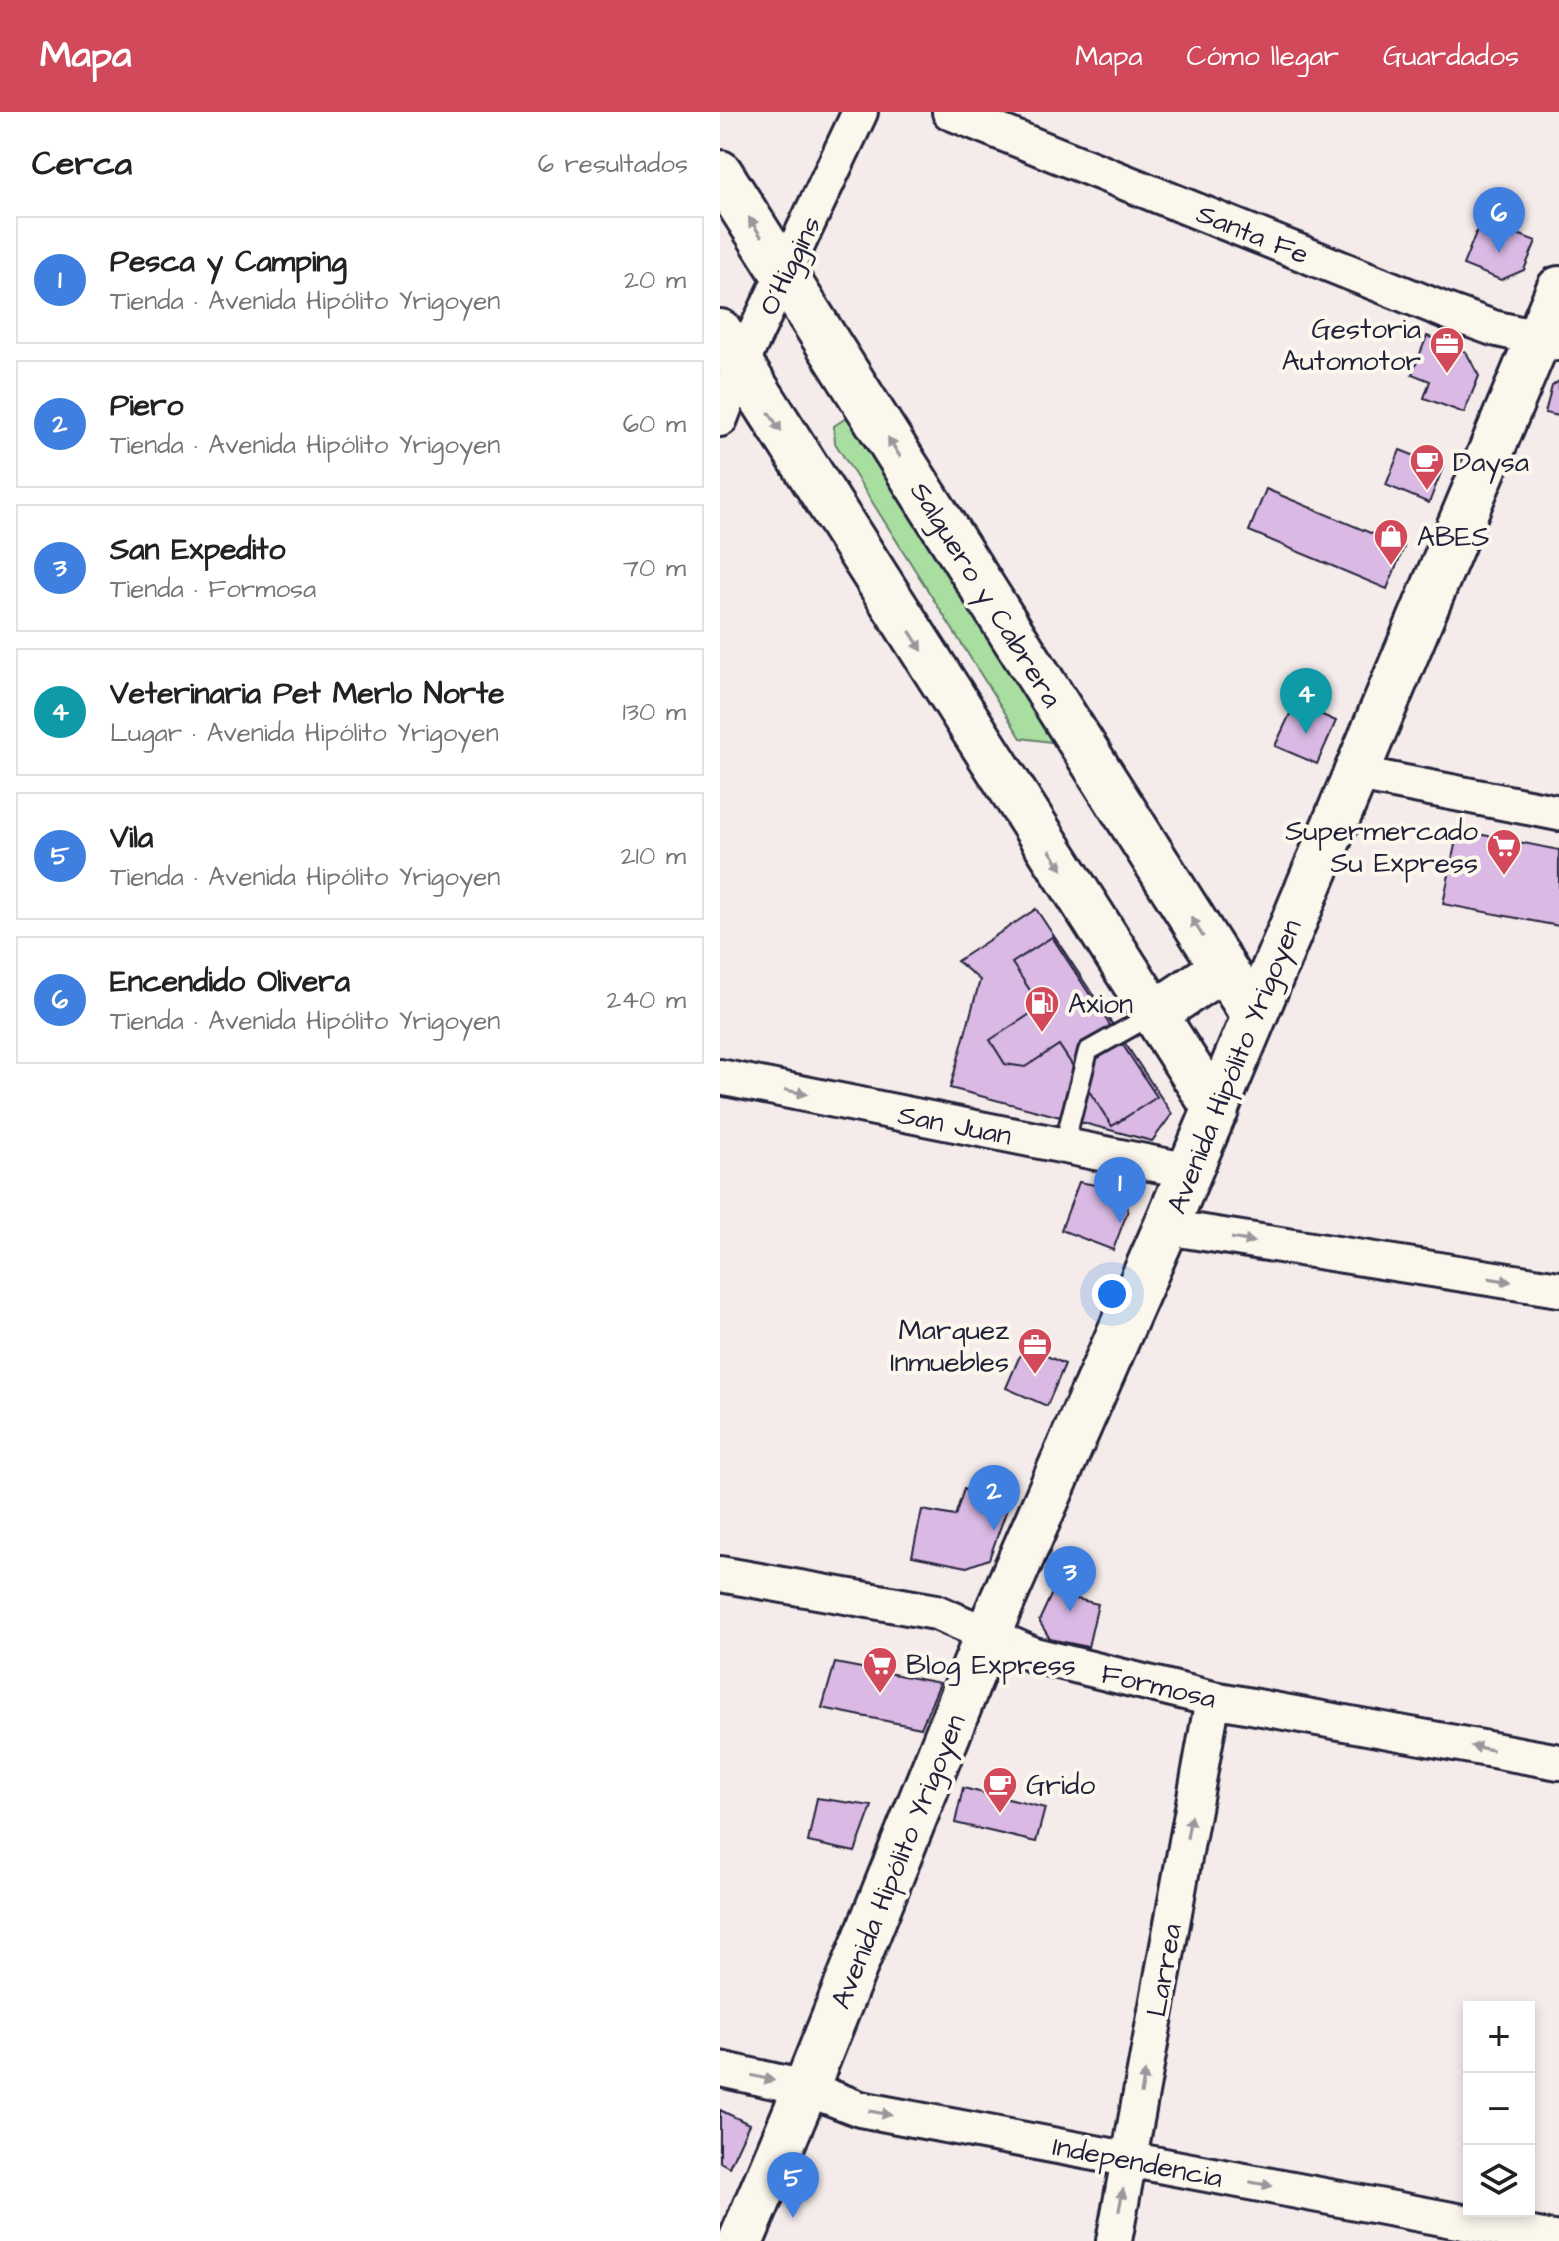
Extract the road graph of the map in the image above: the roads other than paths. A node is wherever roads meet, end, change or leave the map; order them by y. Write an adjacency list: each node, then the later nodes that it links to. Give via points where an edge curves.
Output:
1 (860, 112): 4 (street, O´Higgins)
2 (950, 112): 6 (street, Santa Fe, via 1446,311)
3 (720, 173): 4 (main road, Salguero y Cabrera, one-way to 3)
4 (784, 273): 7 (street, O´Higgins); 11 (main road, Salguero y Cabrera, one-way to 4)
5 (1559, 289): 6 (main road, Avenida Hipólito Yrigoyen)
6 (1548, 341): 9 (main road, Avenida Hipólito Yrigoyen)
7 (730, 349): 8 (street, O´Higgins); 12 (main road, one-way to 12)
8 (720, 419)
9 (1353, 773): 10 (street); 13 (main road, Avenida Hipólito Yrigoyen)
10 (1559, 813)
11 (1223, 968): 12 (main road); 13 (main road, Salguero y Cabrera)
12 (1154, 1014): 15 (main road); 16 (lane, via 1088,1051)
13 (1254, 1016): 15 (main road, Avenida Hipólito Yrigoyen)
14 (720, 1077): 16 (street, San Juan, one-way to 16)
15 (1216, 1110): 17 (main road, Avenida Hipólito Yrigoyen)
16 (1064, 1145): 17 (street, San Juan)
17 (1190, 1171): 18 (main road, Avenida Hipólito Yrigoyen)
18 (1166, 1227): 19 (street, one-way to 19); 21 (main road, Avenida Hipólito Yrigoyen)
19 (1559, 1289)
20 (720, 1574): 21 (street, Formosa, via 936,1612)
21 (987, 1636): 22 (street, Formosa, via 1034,1655); 25 (main road, Avenida Hipólito Yrigoyen)
22 (1213, 1699): 23 (street, Formosa, one-way to 22); 26 (street, Larrea, one-way to 22)
23 (1559, 1762)
24 (720, 2069): 25 (street, Independencia, one-way to 25)
25 (806, 2088): 26 (street, Independencia, one-way to 26, via 860,2109); 28 (main road, Avenida Hipólito Yrigoyen)
26 (1129, 2160): 27 (street, Independencia, one-way to 27); 29 (street, Larrea, one-way to 26)
27 (1559, 2240)
28 (741, 2241)
29 (1114, 2241)

